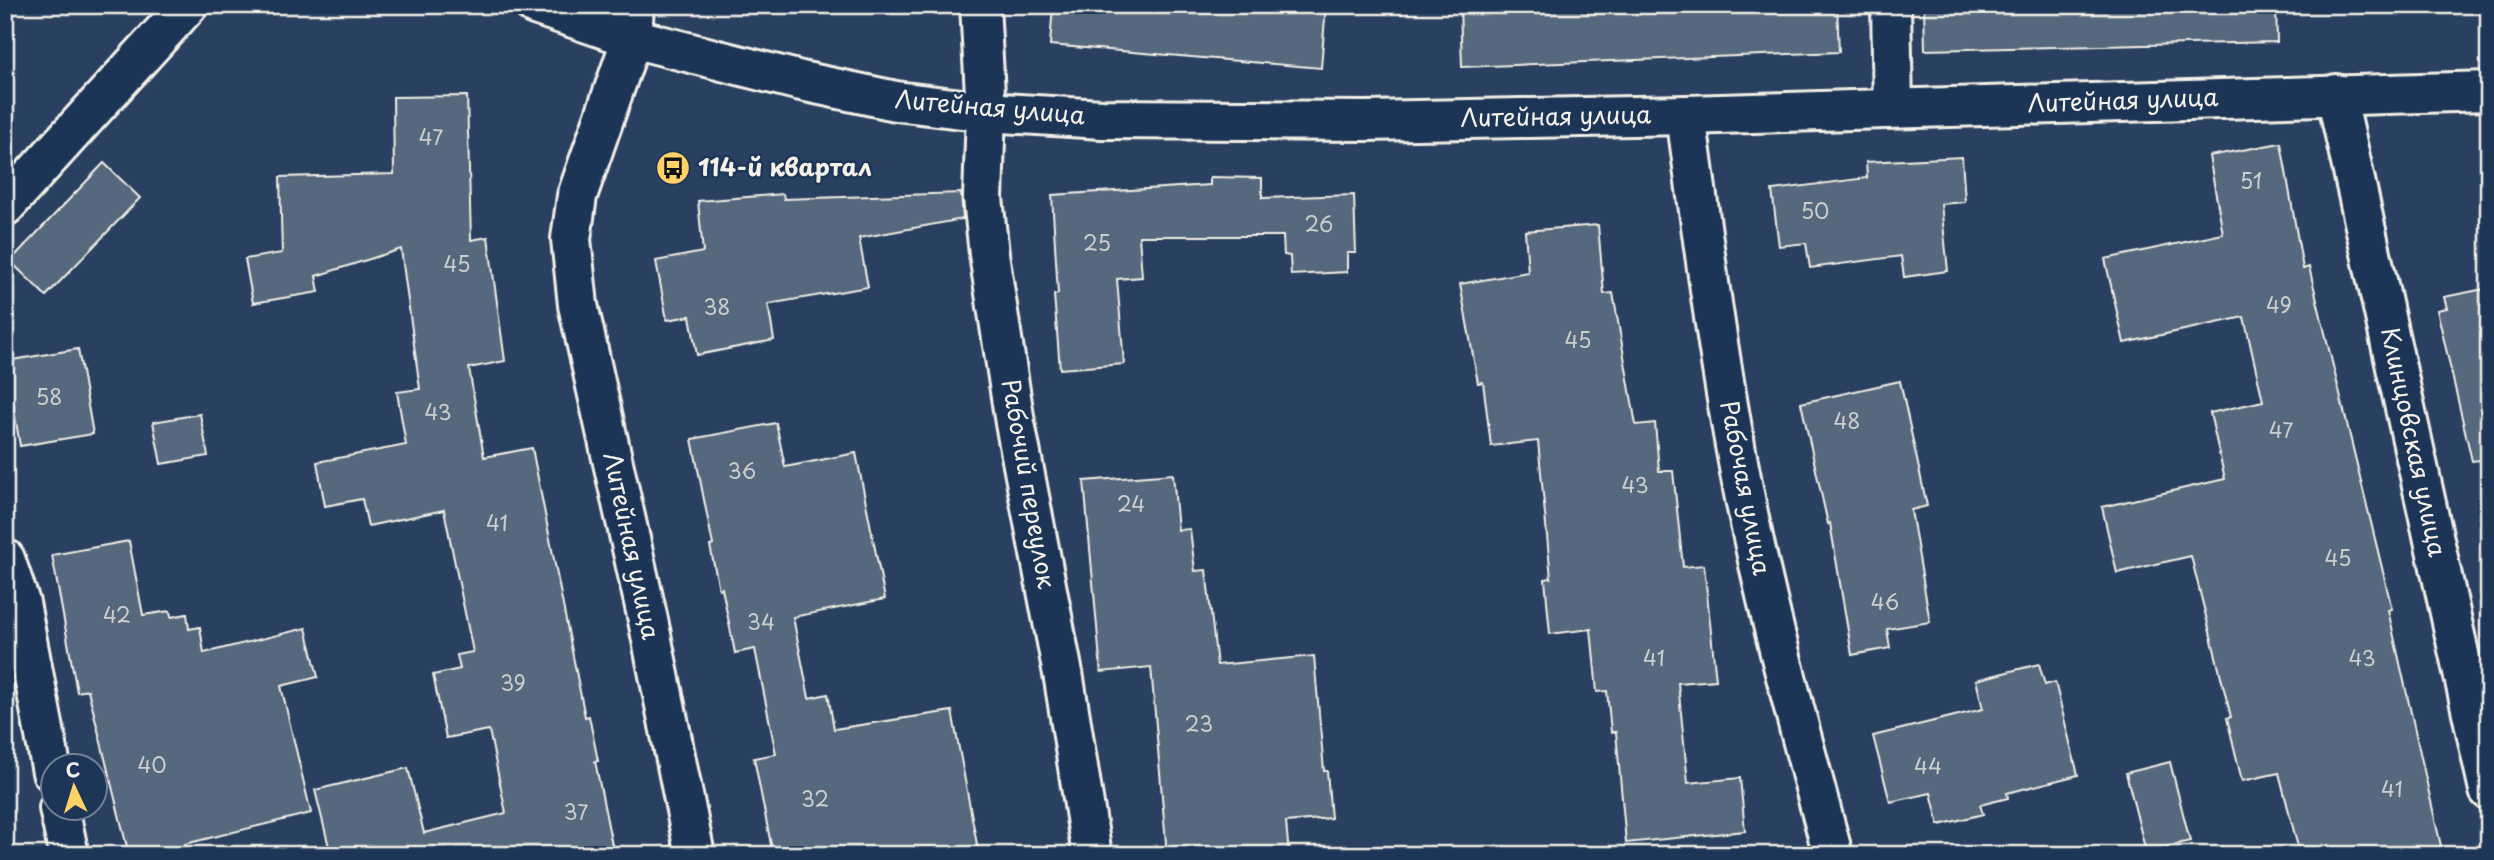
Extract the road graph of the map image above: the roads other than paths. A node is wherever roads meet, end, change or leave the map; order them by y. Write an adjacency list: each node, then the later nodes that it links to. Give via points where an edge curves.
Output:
1 (188, 5): 11 (street)
2 (535, 5): 5 (street, Литейная улица)
3 (979, 5): 9 (street, Рабочий переулок)
4 (1891, 5): 8 (street)
5 (633, 21): 9 (street, Литейная улица, via 800,81); 17 (street, Литейная улица, via 577,196 571,239 578,305)
6 (2489, 91): 7 (street, Литейная улица)
7 (2336, 94): 8 (street, Литейная улица); 14 (street, Клинцовская улица)
8 (1893, 108): 10 (street, Литейная улица)
9 (986, 112): 10 (street, Литейная улица, via 1365,121); 18 (street, Рабочий переулок, via 984,198 989,254)
10 (1686, 115): 19 (street, Рабочая улица, via 1739,468 1763,582)
11 (5, 206)
12 (5, 559): 13 (street, via 20,603)
13 (48, 752)
14 (2489, 790)
15 (63, 822): 16 (street)
16 (69, 855)
17 (695, 855)
18 (1092, 855)
19 (1833, 855)

